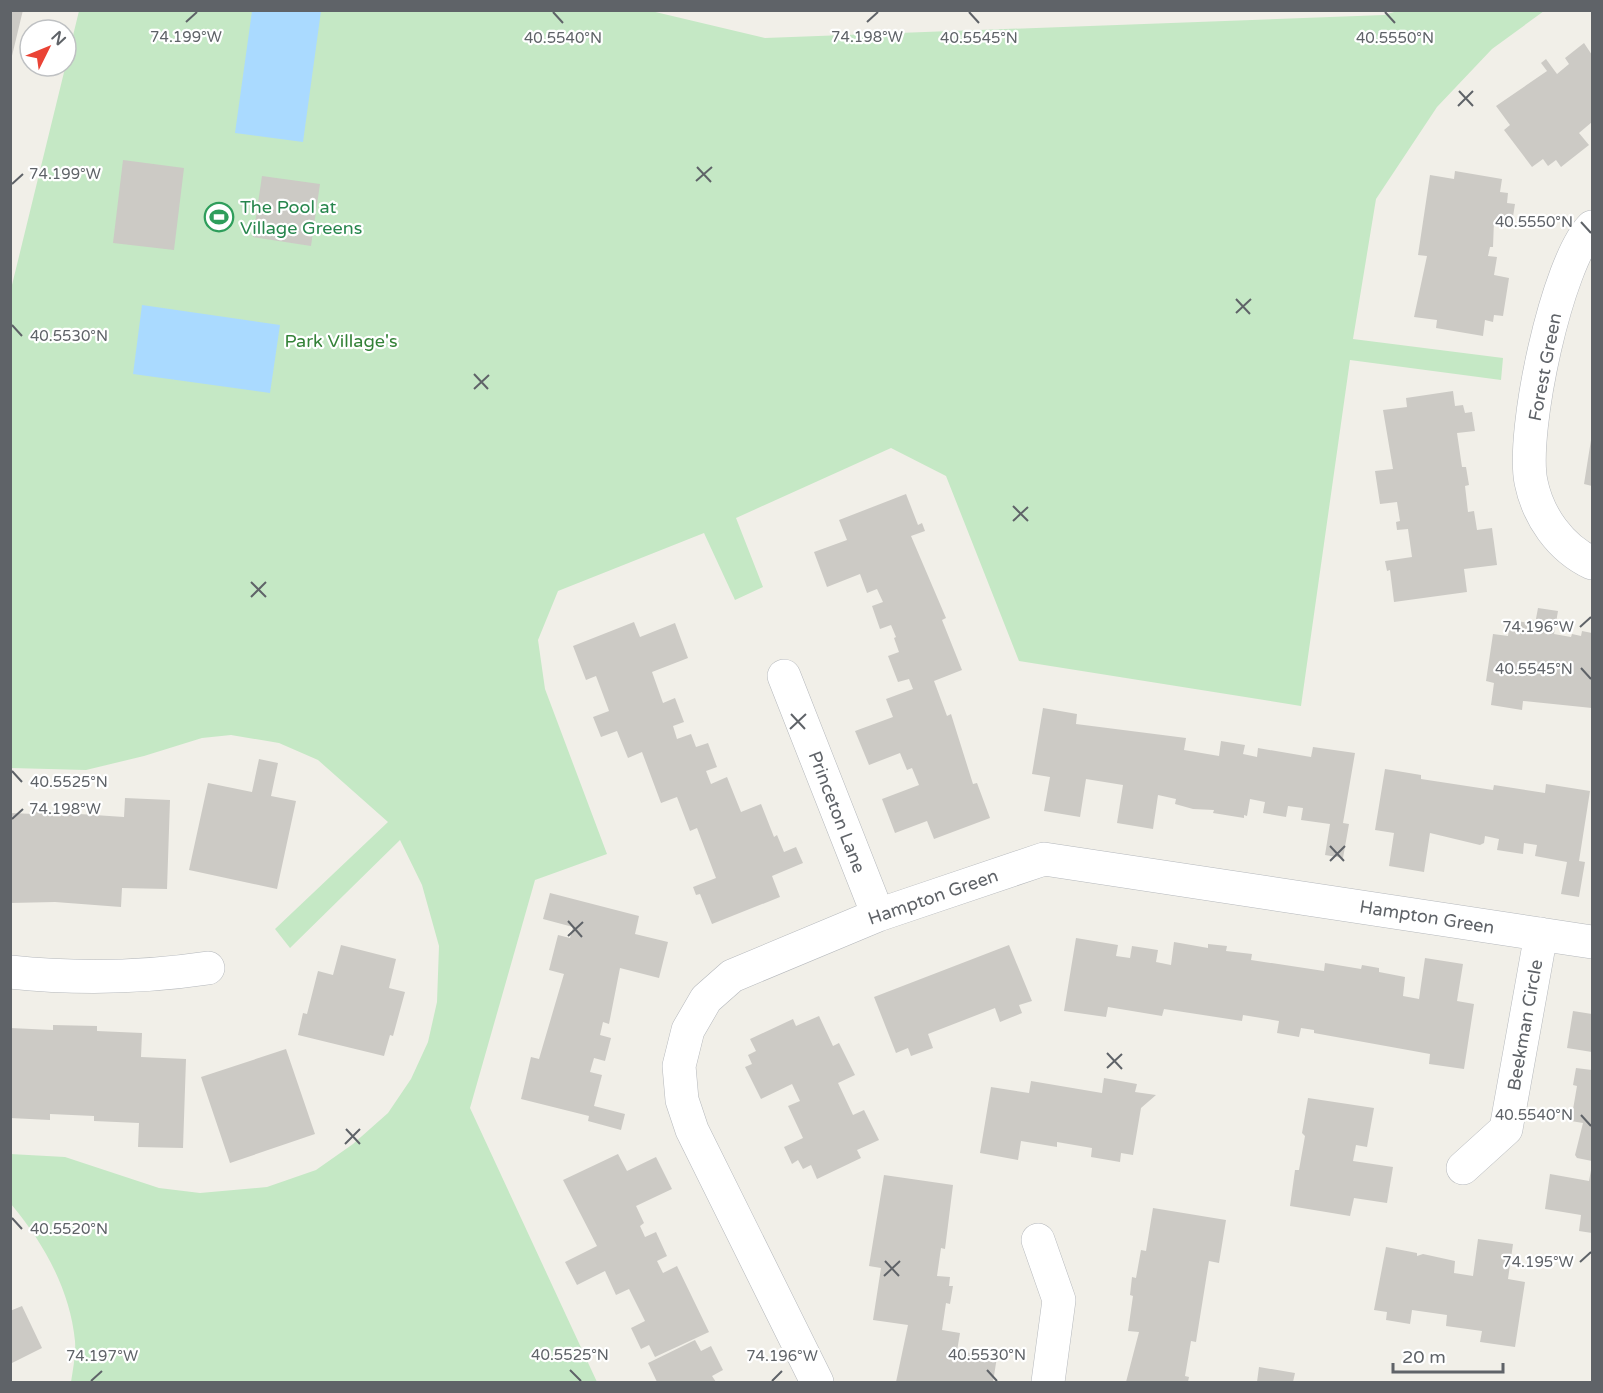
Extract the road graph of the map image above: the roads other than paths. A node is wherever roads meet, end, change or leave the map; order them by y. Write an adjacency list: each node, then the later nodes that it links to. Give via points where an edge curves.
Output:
1 (1593, 227): 2 (street, Forest Green, via 1583,236 1569,268 1548,333 1533,405 1530,468 1538,506 1556,536)
2 (1593, 563)
3 (784, 676): 4 (street, Princeton Lane)
4 (878, 915): 5 (street, Hampton Green, via 1044,859); 11 (street, Hampton Green, via 732,976 706,999 688,1030 679,1066 682,1100 692,1130)
5 (1542, 934): 6 (street, Hampton Green); 9 (street, Beekman Circle, via 1506,1129)
6 (1593, 942)
7 (208, 968): 8 (street, via 149,976 86,978)
8 (10, 972)
9 (1463, 1168)
10 (1038, 1240): 12 (street, via 1059,1300)
11 (817, 1383)
12 (1048, 1383)

